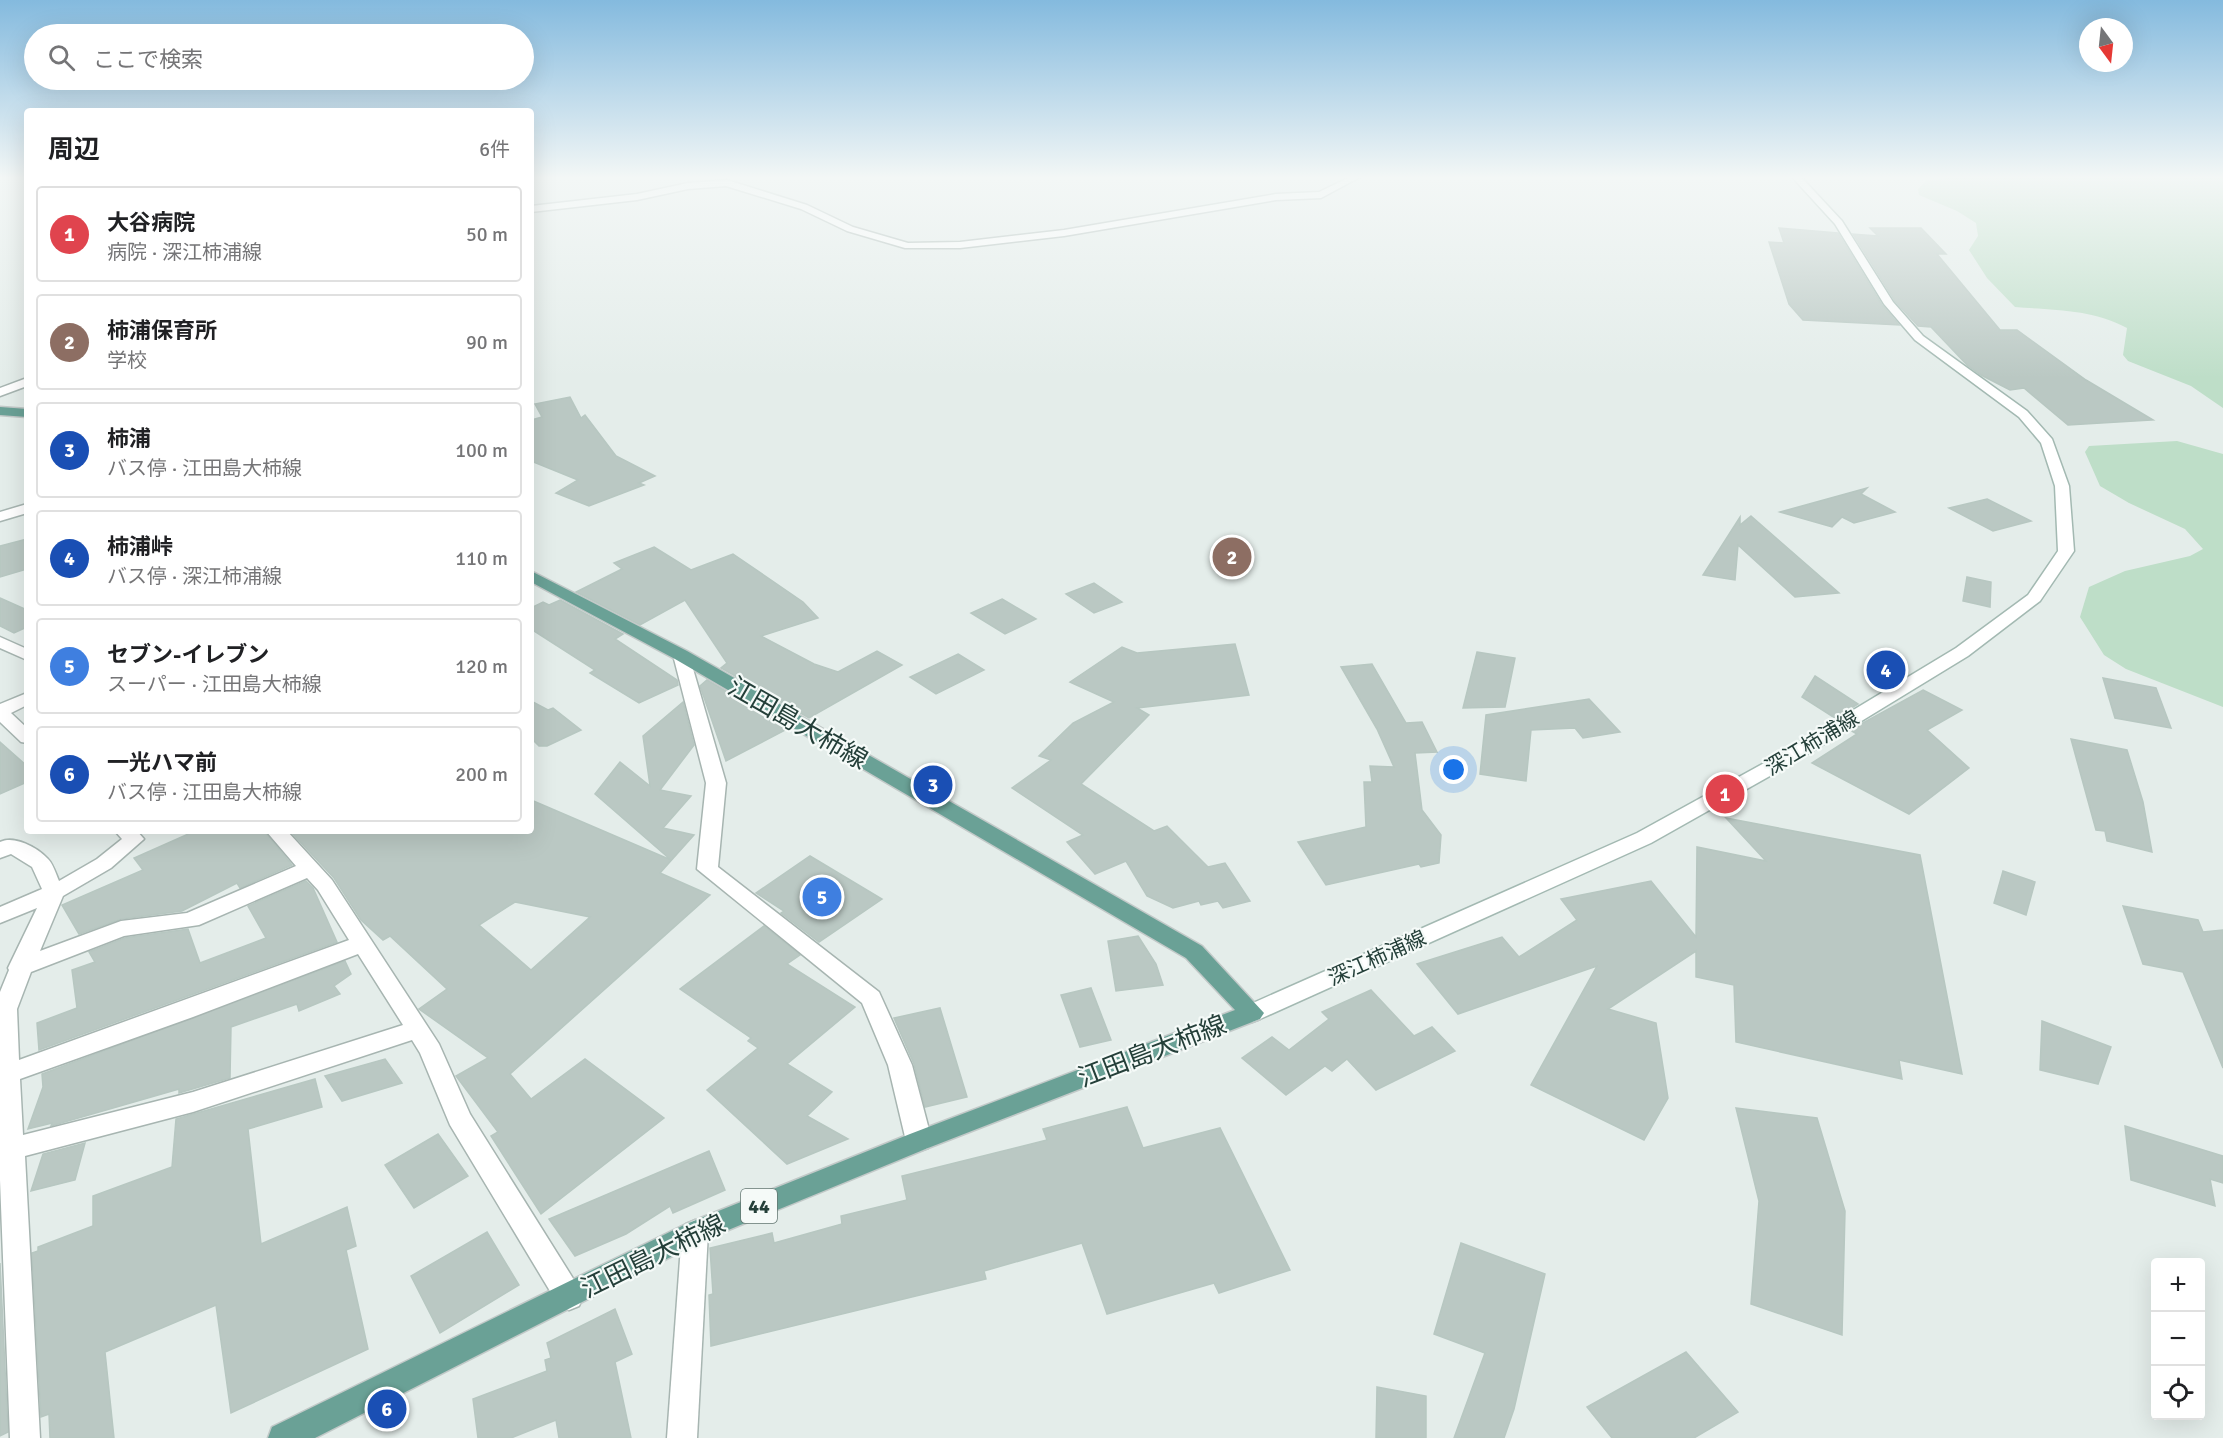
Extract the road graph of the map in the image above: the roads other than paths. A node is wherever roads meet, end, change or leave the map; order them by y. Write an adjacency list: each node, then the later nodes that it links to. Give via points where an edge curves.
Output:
1 (902, 244): 2 (street)
2 (968, 244)
3 (1852, 244): 25 (street, 深江柿浦線, via 1889,304 1919,338 1997,393 2048,441 2062,486 2066,551 2034,598 1962,652 1784,760 1644,838)
4 (24, 383): 5 (street)
5 (0, 392)
6 (0, 411): 7 (main road)
7 (24, 413)
8 (24, 509): 9 (street)
9 (0, 517)
10 (534, 578): 13 (main road, 江田島大柿線)
11 (0, 642): 12 (street)
12 (24, 654)
13 (681, 655): 25 (main road, 江田島大柿線, via 1194,952); 28 (street, via 716,783 707,868 871,998 900,1065)
14 (24, 700): 15 (street)
15 (0, 712): 16 (street)
16 (24, 735)
17 (128, 834): 21 (street, via 134,839 121,852)
18 (279, 834): 20 (street)
19 (4, 845): 21 (street, via 40,863)
20 (308, 868): 23 (street, via 325,885); 24 (street, via 191,920 121,929)
21 (54, 892): 22 (street); 24 (street, via 43,924)
22 (0, 916)
23 (362, 944): 26 (street); 27 (street, via 206,1004)
24 (19, 968): 27 (street, via 5,1009)
25 (1252, 1013): 28 (main road, 江田島大柿線 / 44)
26 (417, 1029): 29 (street, via 193,1102); 31 (street, via 431,1050 459,1118)
27 (4, 1074): 29 (street)
28 (919, 1141): 30 (main road, 江田島大柿線 / 44)
29 (11, 1149): 32 (street)
30 (695, 1232): 31 (main road, 江田島大柿線 / 44); 34 (street)
31 (569, 1297): 33 (main road, 江田島大柿線 / 44)
32 (25, 1438)
33 (283, 1438)
34 (682, 1438)

